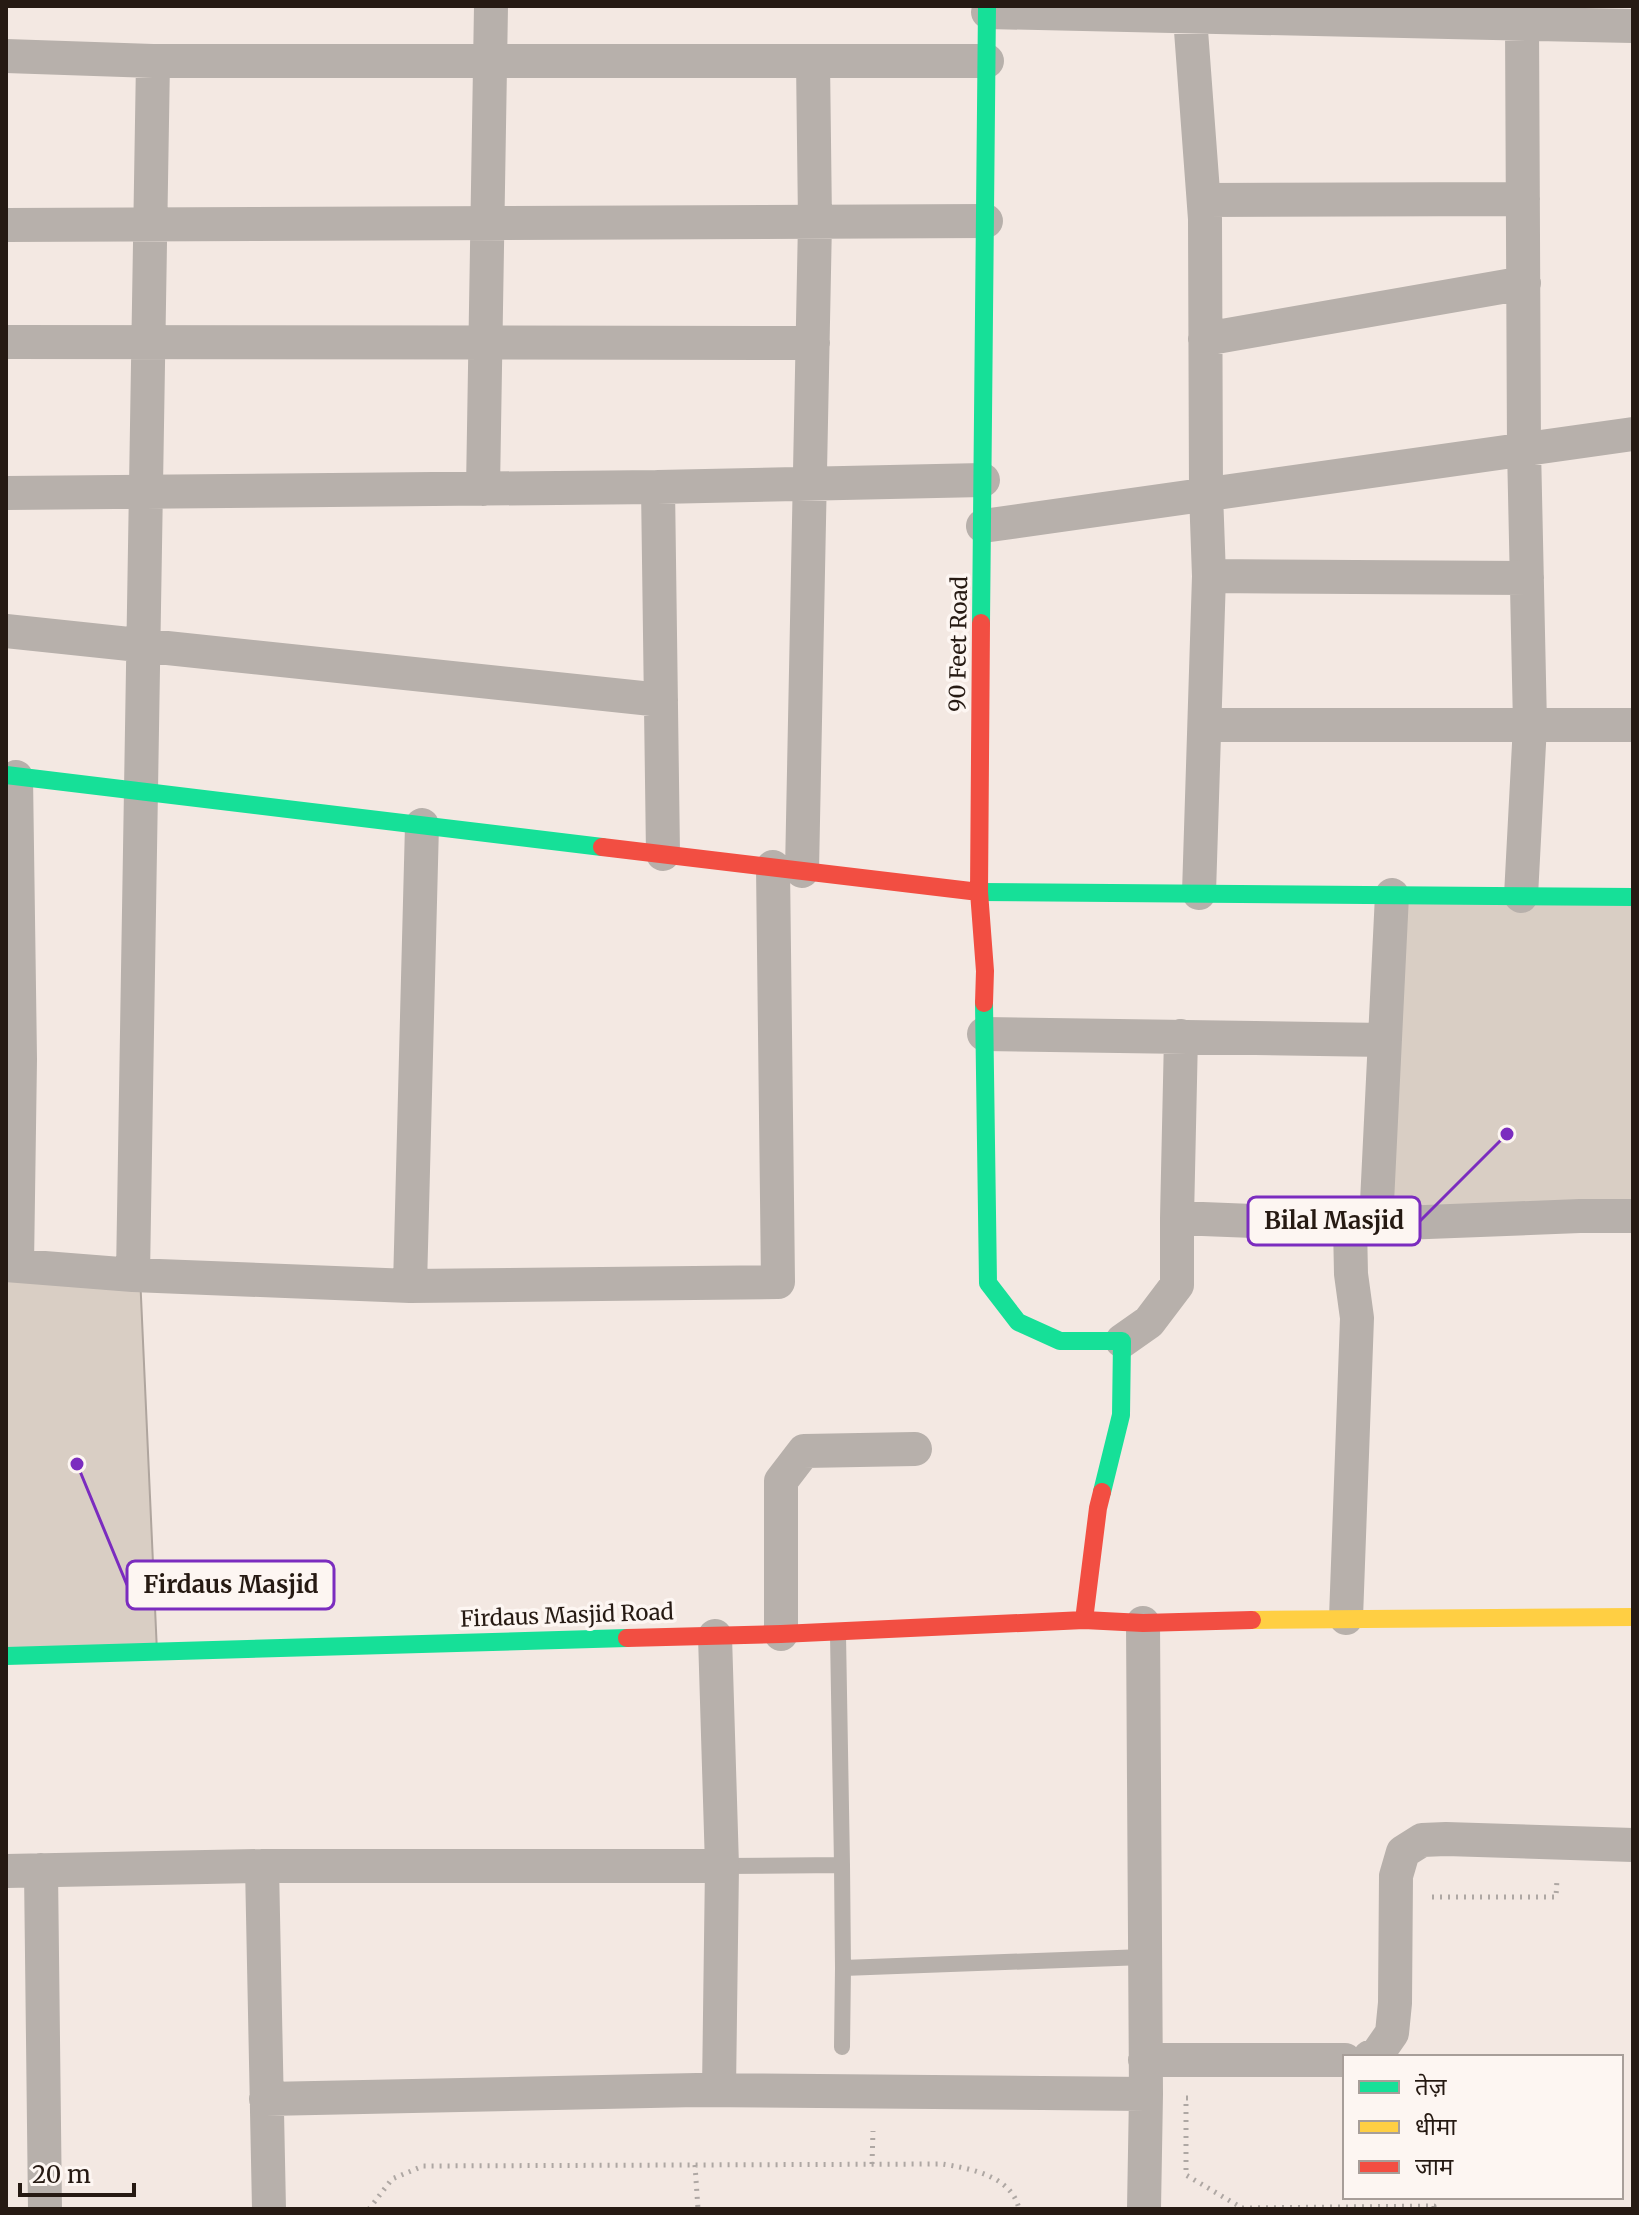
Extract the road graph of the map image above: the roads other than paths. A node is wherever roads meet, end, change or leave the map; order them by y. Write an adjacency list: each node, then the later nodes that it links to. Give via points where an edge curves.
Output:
1 (491, 6): 8 (street)
2 (988, 9): 3 (street); 10 (street, 90 Feet Road)
3 (1190, 17): 4 (street); 12 (street)
4 (1522, 23): 5 (street); 11 (street)
5 (1633, 26)
6 (6, 56): 7 (street)
7 (153, 61): 8 (street); 16 (street)
8 (490, 61): 9 (street); 15 (street)
9 (813, 61): 10 (street); 14 (street)
10 (987, 61): 13 (street, 90 Feet Road)
11 (1523, 199): 12 (street); 18 (street)
12 (1204, 200): 19 (street)
13 (986, 221): 14 (street); 26 (street, 90 Feet Road)
14 (815, 222): 15 (street); 23 (street)
15 (488, 223): 16 (street); 22 (street)
16 (150, 224): 17 (street); 21 (street)
17 (6, 225)
18 (1524, 283): 19 (street); 25 (street)
19 (1205, 339): 32 (street)
20 (6, 342): 21 (street)
21 (148, 343): 22 (street); 30 (street)
22 (485, 343): 23 (street); 29 (street)
23 (813, 343): 27 (street)
24 (1633, 434): 25 (street)
25 (1524, 448): 32 (street); 35 (street)
26 (983, 480): 27 (street); 33 (street, 90 Feet Road)
27 (810, 484): 28 (street); 46 (street)
28 (658, 487): 29 (street); 38 (street)
29 (483, 489): 30 (street)
30 (146, 491): 31 (street); 37 (street)
31 (6, 493)
32 (1206, 493): 33 (street); 34 (street)
33 (983, 526): 47 (street, 90 Feet Road)
34 (1209, 576): 35 (street); 39 (street)
35 (1527, 578): 40 (street)
36 (6, 631): 37 (street)
37 (143, 646): 38 (street); 43 (street)
38 (661, 700): 45 (street)
39 (1206, 725): 40 (street); 48 (street)
40 (1530, 725): 41 (street); 50 (street)
41 (1633, 725)
42 (11, 776): 43 (street); 58 (street, via 20,1059)
43 (141, 793): 44 (street); 59 (street)
44 (422, 825): 45 (street); 60 (street)
45 (663, 854): 46 (street)
46 (788, 869): 47 (street); 60 (street, via 778,1282)
47 (979, 892): 48 (street); 52 (street, 90 Feet Road)
48 (1199, 893): 49 (street)
49 (1392, 895): 50 (street); 54 (street)
50 (1521, 896): 51 (street)
51 (1633, 897)
52 (984, 1034): 53 (street); 61 (street, 90 Feet Road, via 988,1283 1018,1322 1060,1341)
53 (1181, 1036): 54 (street); 56 (street)
54 (1385, 1040): 57 (street)
55 (1633, 1216): 57 (street)
56 (1177, 1218): 57 (street); 61 (street, via 1177,1285 1149,1322)
57 (1363, 1224): 64 (street, via 1351,1274 1357,1318)
58 (11, 1265): 59 (street)
59 (133, 1275): 60 (street)
60 (410, 1286)
61 (1122, 1341): 65 (street, via 1121,1415 1098,1508)
62 (915, 1449): 68 (street, via 804,1451 781,1481)
63 (1633, 1617): 64 (street)
64 (1346, 1618): 66 (street)
65 (1084, 1620): 66 (street); 67 (street)
66 (1136, 1623): 70 (street, Firdaus Masjid Road); 77 (street)
67 (838, 1632): 68 (street); 72 (lane)
68 (781, 1634): 69 (street)
69 (715, 1636): 70 (street); 74 (street)
70 (6, 1656)
71 (1633, 1845): 80 (street, via 1446,1839 1422,1840 1403,1852 1396,1876 1392,2033)
72 (842, 1865): 74 (lane); 78 (lane)
73 (262, 1866): 74 (street); 75 (street); 85 (street)
74 (722, 1866): 83 (street)
75 (41, 1870): 76 (street); 86 (street)
76 (6, 1871)
77 (1144, 1957): 78 (lane); 81 (street)
78 (843, 1968): 79 (lane)
79 (842, 2047)
80 (1377, 2055)
81 (1145, 2060): 82 (street); 84 (street)
82 (1343, 2060)
83 (719, 2090): 84 (street); 85 (street)
84 (1146, 2094): 88 (street)
85 (266, 2099): 87 (street)
86 (45, 2209)
87 (269, 2209)
88 (1144, 2209)

